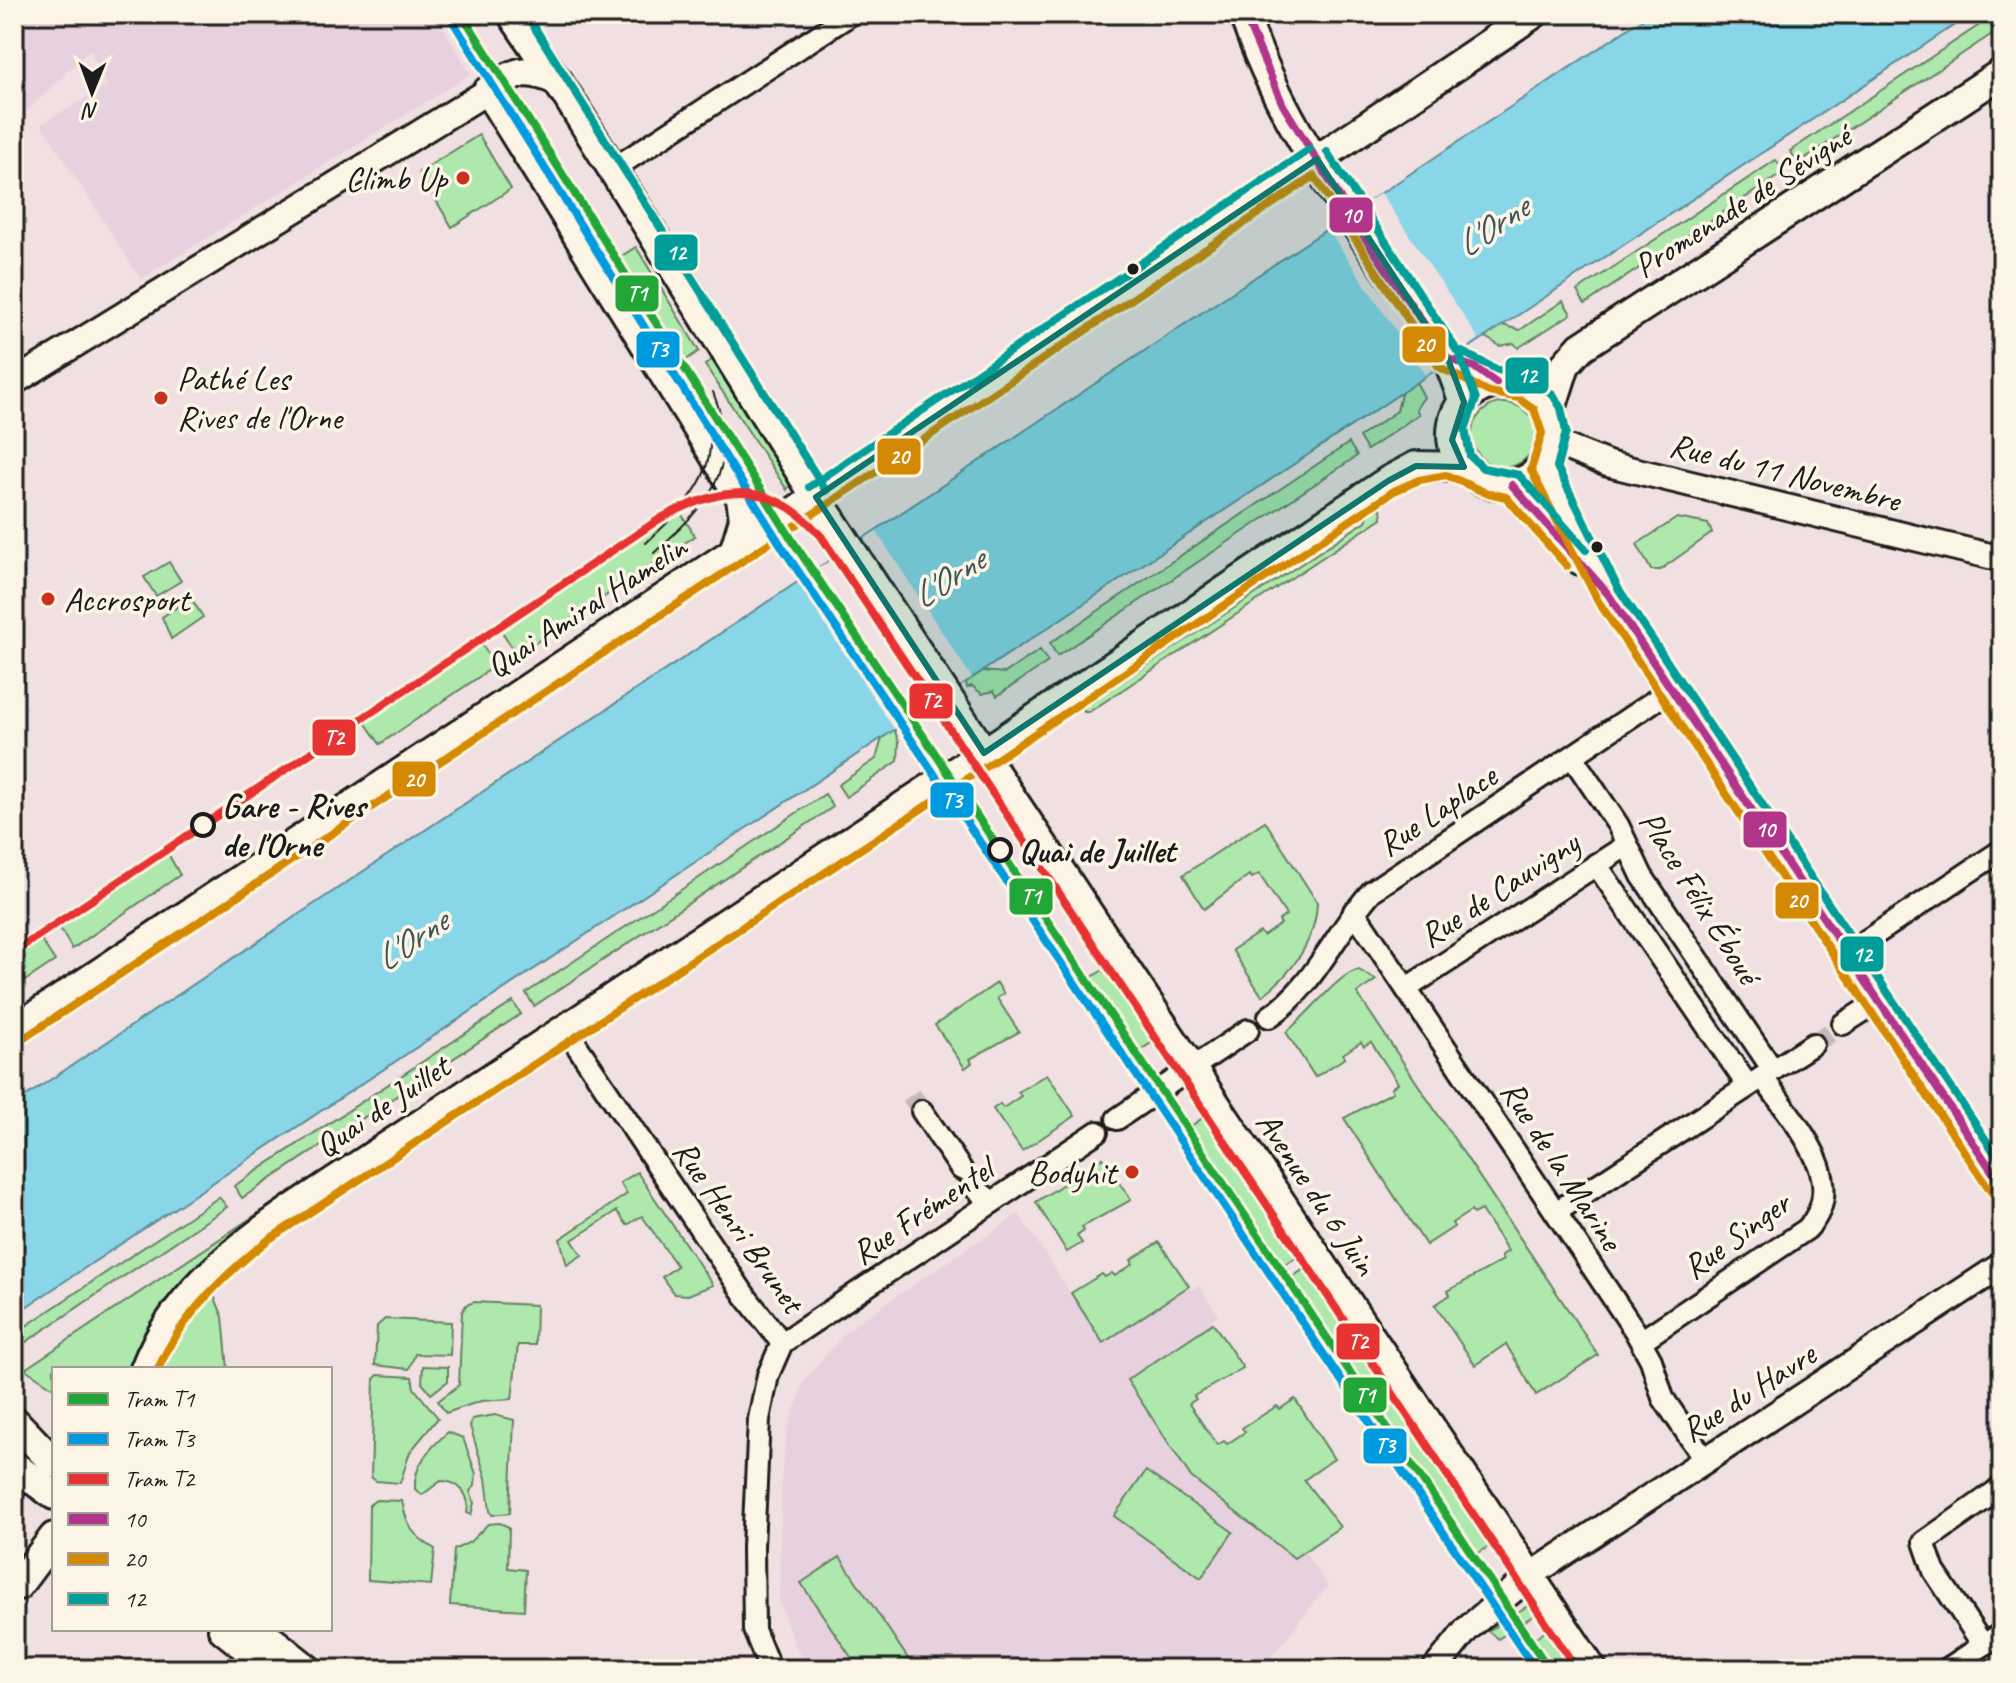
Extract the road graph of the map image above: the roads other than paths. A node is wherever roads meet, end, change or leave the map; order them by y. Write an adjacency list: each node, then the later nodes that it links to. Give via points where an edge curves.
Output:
1 (851, 14): 10 (street)
2 (1244, 14): 9 (main road, via 1262,63)
3 (1533, 14): 9 (main road, Quai Amiral Hamelin)
4 (525, 19): 5 (main road); 7 (main road)
5 (515, 72): 7 (main road, via 541,73); 8 (main road)
6 (2002, 73): 15 (main road, Promenade de Sévigné, via 1581,347 1565,365)
7 (558, 81): 10 (main road)
8 (488, 91): 12 (street); 20 (main road, via 741,498 744,519)
9 (1317, 159): 11 (main road); 19 (main road, Quai Amiral Hamelin)
10 (613, 169): 19 (main road)
11 (1448, 359): 13 (main road, via 1474,367); 14 (main road)
12 (14, 382)
13 (1496, 383): 14 (main road, via 1476,390); 15 (main road, via 1531,391)
14 (1464, 402): 17 (main road, via 1452,428 1454,451)
15 (1550, 412): 16 (main road)
16 (1549, 455): 18 (main road, via 1529,479); 21 (street, Rue du 11 Novembre, via 1608,464); 22 (street)
17 (1464, 467): 18 (main road, via 1490,484); 24 (main road, Quai de Juillet, via 1416,466 1388,481)
18 (1512, 485): 22 (street)
19 (816, 497): 20 (main road, Quai Amiral Hamelin); 24 (main road)
20 (734, 552): 36 (main road, Quai Amiral Hamelin)
21 (2002, 559)
22 (1608, 594): 23 (street)
23 (1672, 689): 25 (street, Rue Laplace); 30 (street)
24 (984, 753): 35 (main road, Quai de Juillet); 39 (street, Avenue du 6 Juin)
25 (1573, 758): 26 (street, Place Félix Éboué); 29 (street, Rue Laplace, via 1372,891)
26 (1627, 845): 28 (street, Rue de Cauvigny); 40 (street, Place Félix Éboué)
27 (2002, 850): 30 (street)
28 (1596, 864): 31 (street, Rue de Cauvigny); 40 (street, Place Félix Éboué)
29 (1354, 911): 31 (street, Rue de la Marine); 33 (street, Rue Laplace, via 1303,989)
30 (1846, 954): 32 (street)
31 (1407, 988): 46 (street, Rue de la Marine)
32 (1879, 1001): 34 (street); 44 (street)
33 (1269, 1017)
34 (1843, 1024)
35 (565, 1028): 49 (street, Rue Henri Brunet); 50 (main road, Quai de Juillet, via 231,1254 174,1316)
36 (14, 1030)
37 (1248, 1030): 39 (street)
38 (1813, 1044): 40 (street)
39 (1192, 1068): 42 (street); 58 (street, Avenue du 6 Juin)
40 (1761, 1078): 46 (street); 48 (street, Rue Singer, via 1820,1165 1826,1188 1822,1210 1807,1229)
41 (922, 1111): 45 (street, via 966,1177)
42 (1117, 1119)
43 (1097, 1132): 45 (street, Rue Frémentel)
44 (2002, 1186)
45 (992, 1202): 49 (street, Rue Frémentel)
46 (1556, 1212): 48 (street, Rue de la Marine)
47 (2002, 1265): 52 (street, Rue du Havre)
48 (1641, 1341): 52 (street, Rue de la Marine, via 1663,1398)
49 (782, 1343): 66 (street, Rue Henri Brunet, via 768,1375 759,1419 753,1547 754,1630)
50 (146, 1367)
51 (14, 1421): 53 (main road)
52 (1705, 1460): 58 (street, Rue du Havre)
53 (52, 1461)
54 (14, 1466): 56 (main road)
55 (2002, 1487): 63 (street, via 1924,1542 1934,1571)
56 (52, 1494)
57 (52, 1540): 59 (main road)
58 (1531, 1575): 67 (street, Rue du Havre, via 1478,1619); 68 (street, Avenue du 6 Juin)
59 (16, 1587)
60 (226, 1631): 64 (main road)
61 (260, 1631): 65 (main road)
62 (2002, 1633): 63 (street)
63 (1983, 1645): 69 (street)
64 (273, 1669)
65 (307, 1669)
66 (770, 1669)
67 (1435, 1669)
68 (1594, 1669)
69 (1947, 1669)

